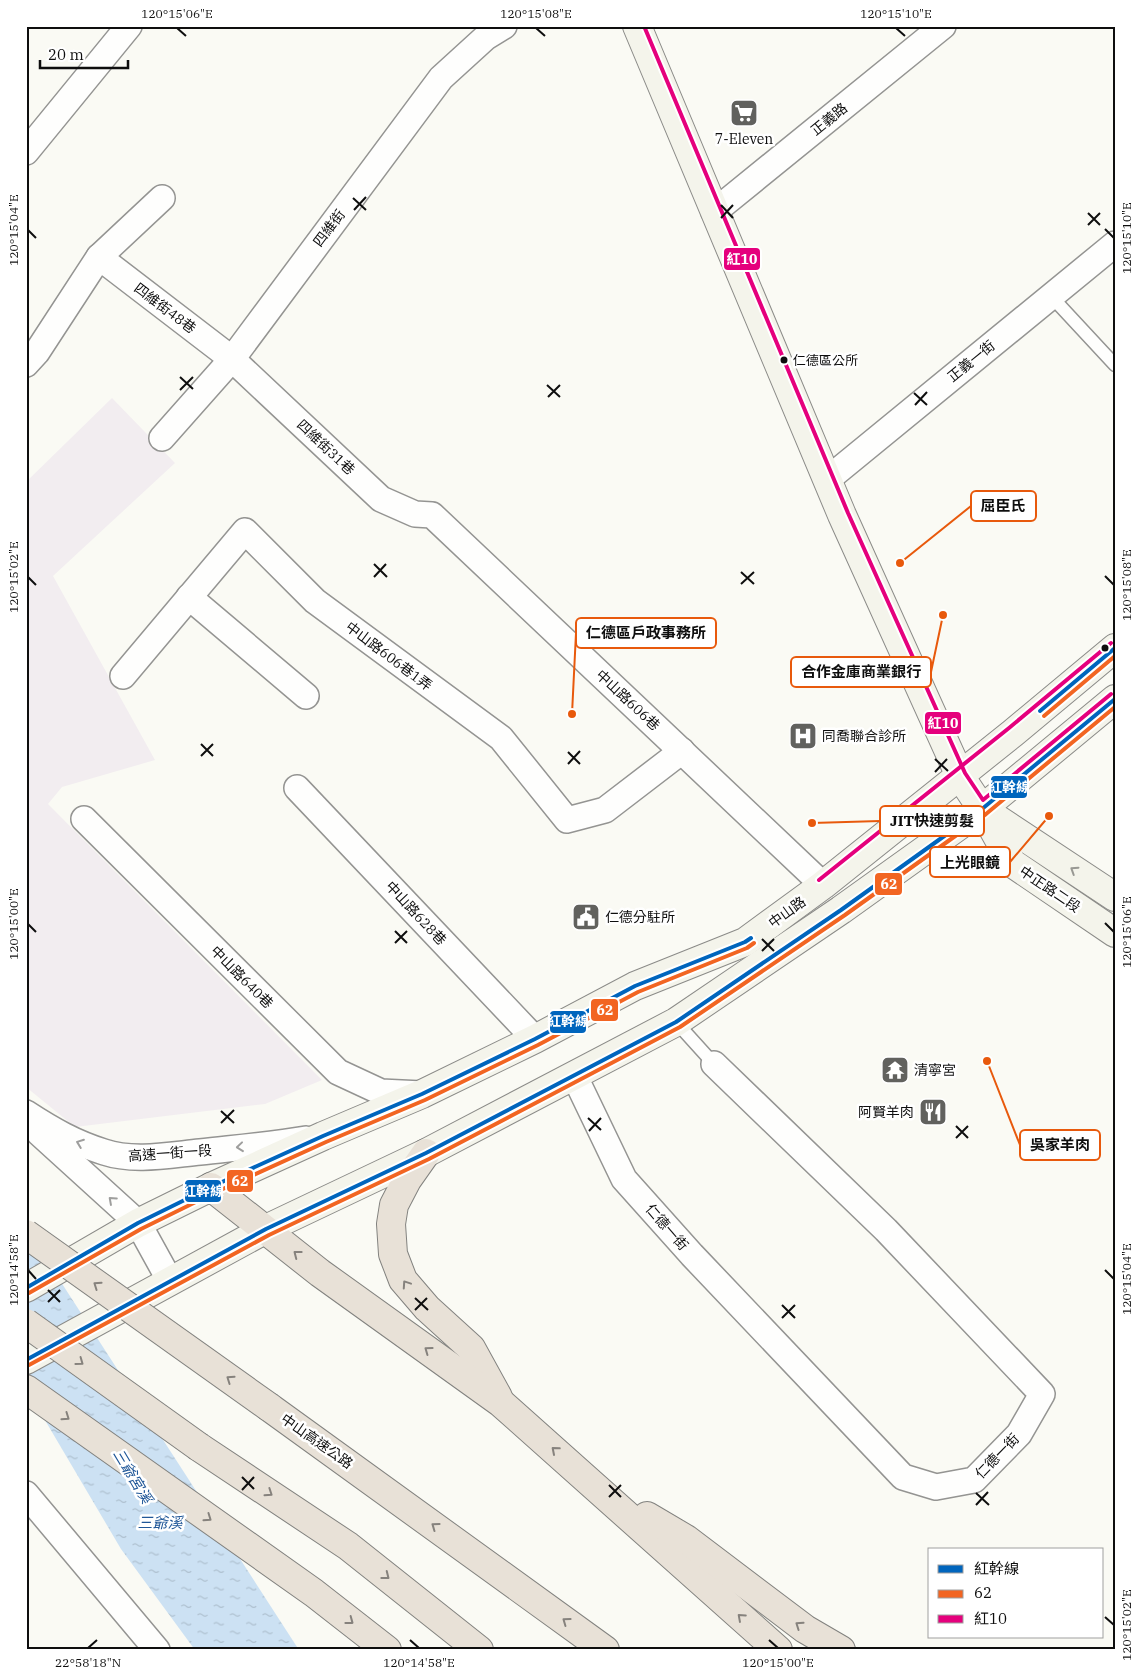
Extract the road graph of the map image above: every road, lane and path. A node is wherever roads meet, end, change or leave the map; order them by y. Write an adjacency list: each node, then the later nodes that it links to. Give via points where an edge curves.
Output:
1 (129, 26): 5 (street)
2 (637, 26): 7 (main road, 中正路二段)
3 (943, 26): 7 (street, 正義路)
4 (488, 30): 12 (street, 四維街, via 441,78)
5 (26, 152)
6 (162, 198): 9 (street)
7 (714, 212): 15 (main road, 中正路二段)
8 (1115, 244): 10 (street, 正義一街)
9 (99, 257): 11 (street); 12 (street, 四維街48巷)
10 (1050, 295): 13 (lane); 15 (street, 正義一街)
11 (30, 354)
12 (232, 359): 14 (street, 四維街); 16 (street, 四維街31巷, via 382,499 415,514)
13 (1115, 365)
14 (162, 438)
15 (828, 479): 23 (main road, 中正路二段)
16 (432, 515): 22 (street, 中山路606巷)
17 (189, 597): 19 (street, 中山路606巷1弄); 20 (street); 22 (street, 中山路606巷1弄, via 245,531 314,601 501,738 567,820 606,810)
18 (1115, 648): 23 (main road, 中山路)
19 (123, 676)
20 (306, 696)
21 (1115, 699): 25 (main road, 中山路)
22 (682, 751): 27 (street, 中山路606巷)
23 (960, 776): 25 (main road, 中正路二段); 27 (main road, 中山路)
24 (297, 788): 31 (street, 中山路628巷)
25 (982, 809): 28 (main road, 中正路二段, one-way to 25); 29 (main road, 中正路二段, via 1012,863); 30 (main road, 中山路)
26 (84, 819): 34 (street, 中山路640巷, via 338,1072 381,1092)
27 (823, 885): 31 (main road, 中山路, via 745,942 636,986)
28 (1115, 897)
29 (1115, 933)
30 (676, 1022): 32 (lane, 仁德一街); 33 (main road, 中山路)
31 (535, 1039): 34 (main road, 中山路)
32 (714, 1064): 33 (street, 仁德一街, via 886,1230 1042,1394 1019,1434 974,1480 936,1486 902,1477 624,1179)
33 (574, 1075): 38 (main road, 中山路)
34 (422, 1094): 37 (main road, 中山路)
35 (26, 1113): 37 (street, 高速一街一段, one-way to 35, via 189,1153 122,1156 105,1153 60,1135)
36 (26, 1122): 40 (street, one-way to 36)
37 (323, 1136): 39 (main road, 中山路)
38 (426, 1152): 41 (main road, 中山路); 48 (highway, one-way to 38, via 471,1348 411,1291 393,1254 391,1224 394,1205)
39 (211, 1187): 40 (main road, 中山路); 41 (highway)
40 (138, 1223): 43 (street); 44 (main road, 中山路)
41 (266, 1229): 43 (main road, 中山路); 48 (highway, one-way to 41, via 320,1273)
42 (26, 1234): 54 (highway, 中山高速公路, one-way to 42, bridge)
43 (170, 1281): 46 (main road, 中山路, bridge)
44 (26, 1288)
45 (26, 1323): 53 (highway, one-way to 53, bridge, via 200,1447 348,1546)
46 (26, 1360)
47 (26, 1389): 52 (highway, one-way to 52, via 314,1593)
48 (501, 1403): 49 (highway, one-way to 48)
49 (587, 1479): 55 (highway, one-way to 49); 56 (highway, one-way to 49, via 805,1629 686,1539)
50 (26, 1494): 51 (street)
51 (157, 1650)
52 (387, 1650)
53 (479, 1650)
54 (606, 1650)
55 (778, 1650)
56 (841, 1650)

